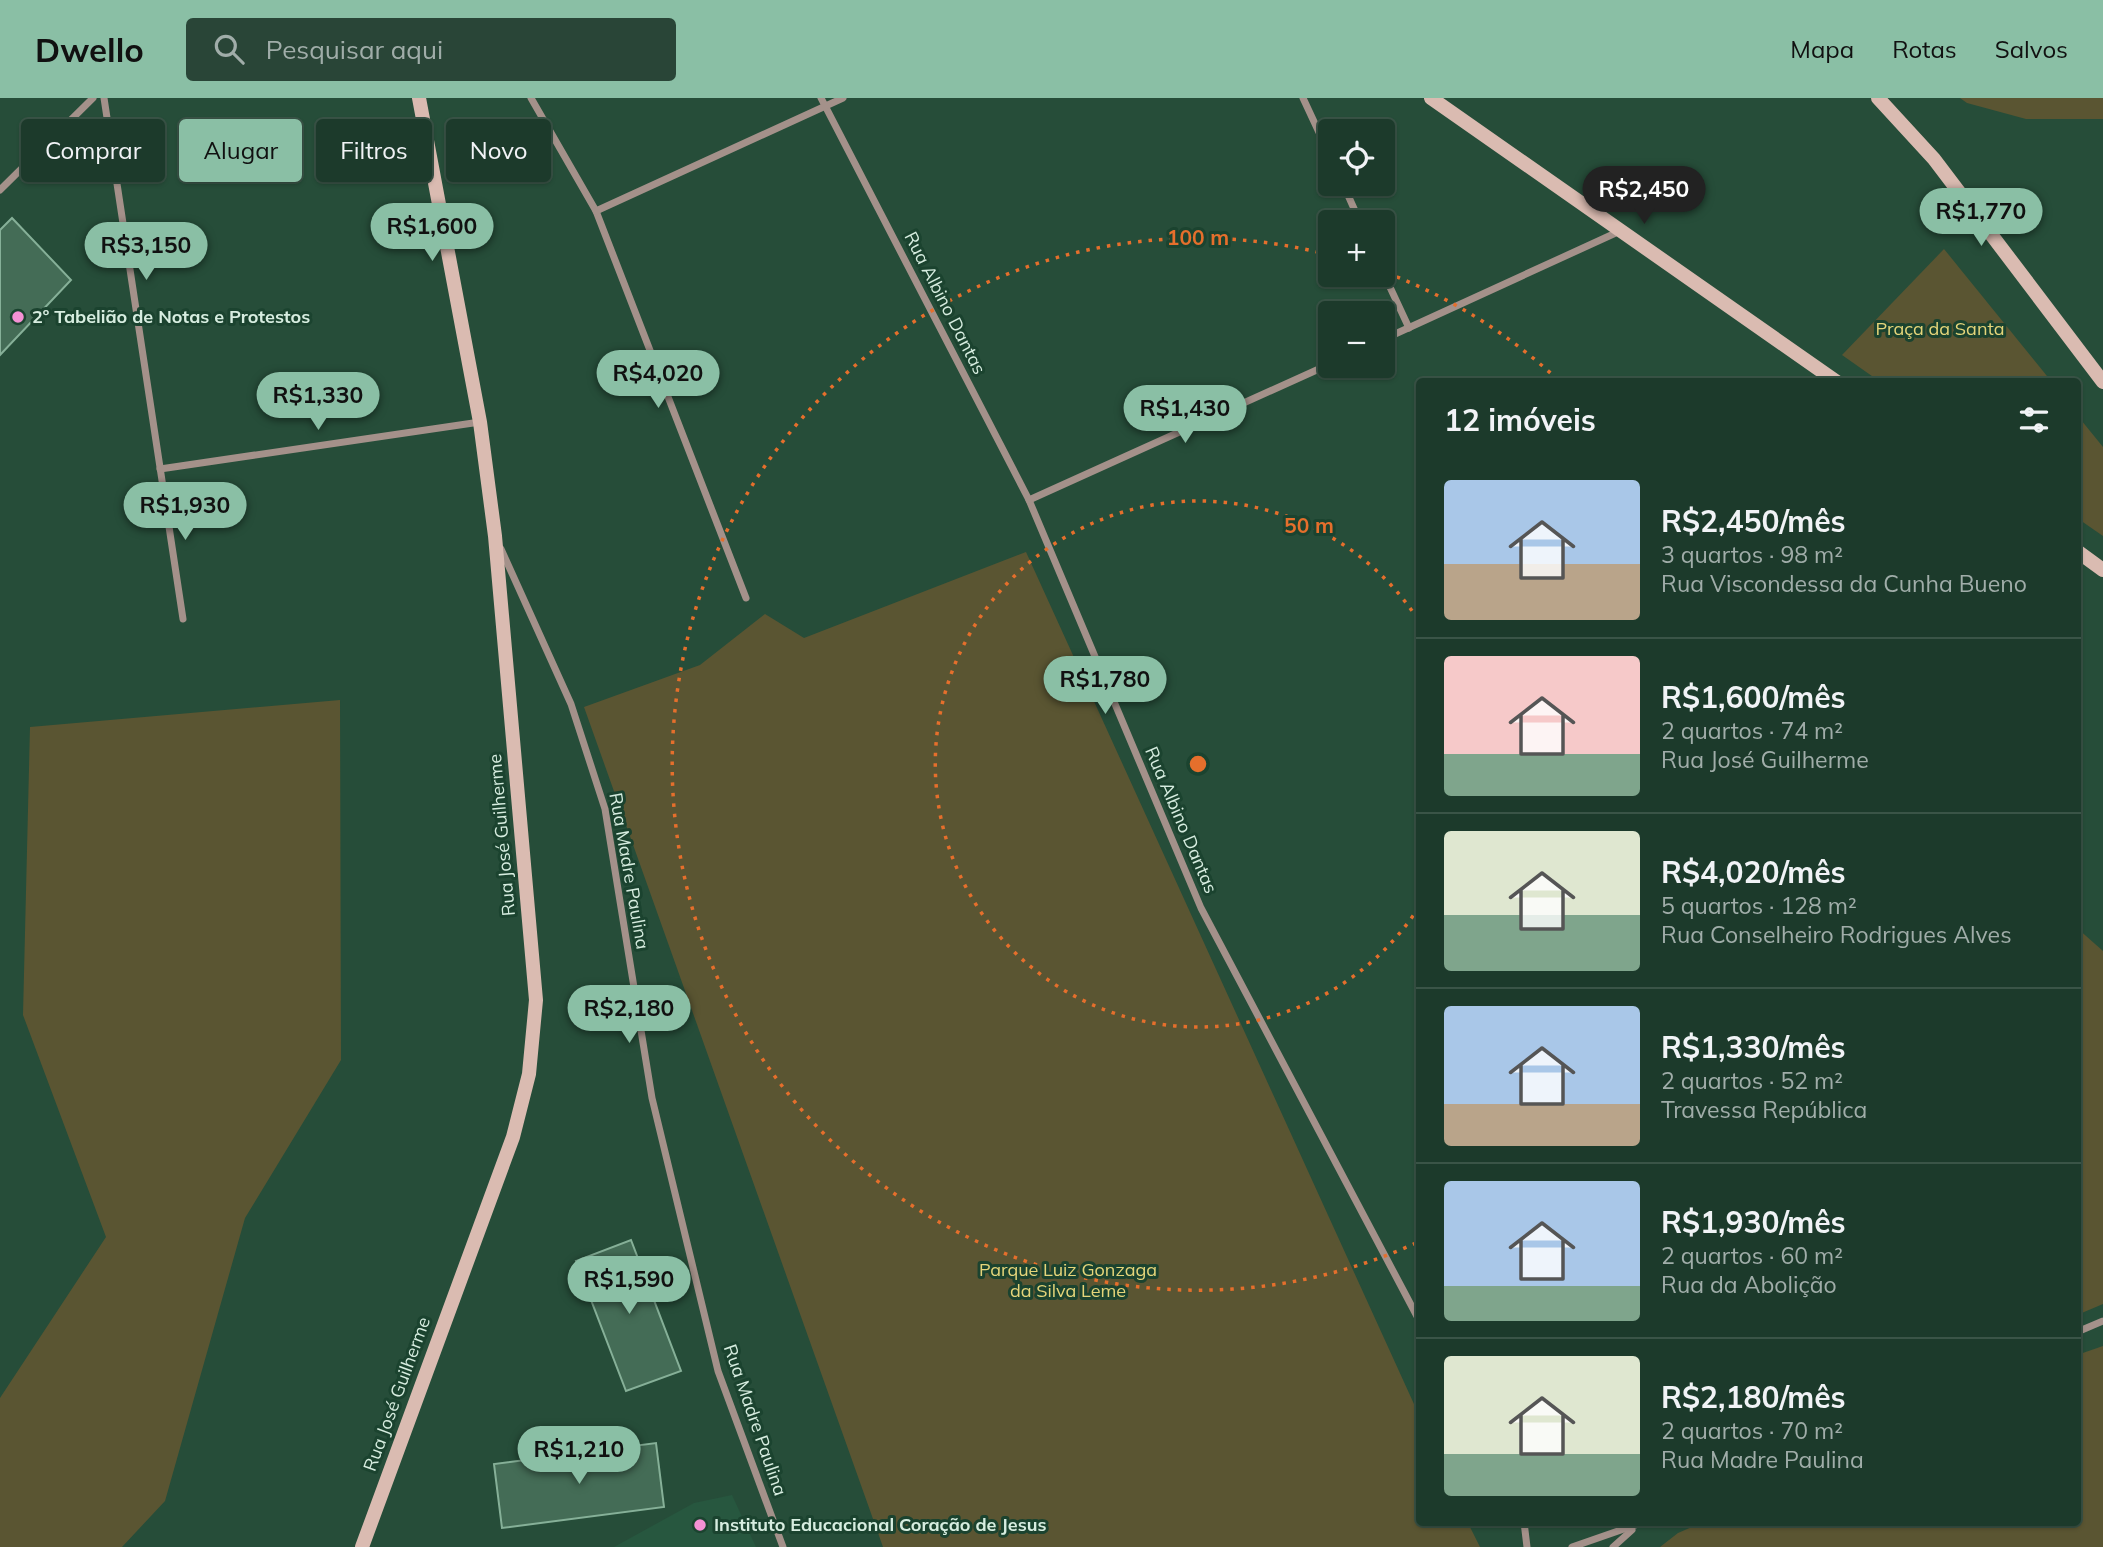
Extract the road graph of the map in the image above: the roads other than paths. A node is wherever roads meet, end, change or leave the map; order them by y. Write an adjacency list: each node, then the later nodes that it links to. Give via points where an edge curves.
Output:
1 (93, 98): 12 (street)
2 (104, 98): 22 (street)
3 (419, 98): 21 (street, Rua José Guilherme)
4 (531, 98): 13 (street)
5 (821, 98): 10 (street, Rua Albino Dantas)
6 (843, 98): 10 (street)
7 (1303, 98): 11 (street)
8 (1431, 98): 14 (street)
9 (1878, 98): 20 (street, via 1934,159)
10 (825, 107): 13 (street); 23 (street, Rua Albino Dantas)
11 (1318, 130)
12 (0, 190)
13 (596, 211): 27 (street)
14 (1620, 231): 16 (street); 19 (street)
15 (1390, 287): 16 (street)
16 (1409, 328): 17 (street)
17 (1395, 334)
18 (1318, 369): 23 (street)
19 (1831, 378)
20 (2103, 382)
21 (480, 422): 22 (street); 24 (street, Rua José Guilherme)
22 (160, 469): 28 (street)
23 (1029, 500): 29 (street, Rua Albino Dantas, via 1201,908)
24 (495, 536): 34 (street, Rua José Guilherme, via 536,1000 529,1074 513,1137); 35 (street, Rua Madre Paulina, via 571,704 605,809 655,1111 718,1371)
25 (2081, 554): 26 (street)
26 (2103, 569)
27 (746, 598)
28 (183, 619)
29 (1416, 1314)
30 (2103, 1321): 31 (street)
31 (2081, 1330)
32 (1524, 1526): 36 (street)
33 (1635, 1527): 37 (street); 38 (street)
34 (362, 1547)
35 (783, 1547)
36 (1527, 1547)
37 (1572, 1547)
38 (1613, 1547)

